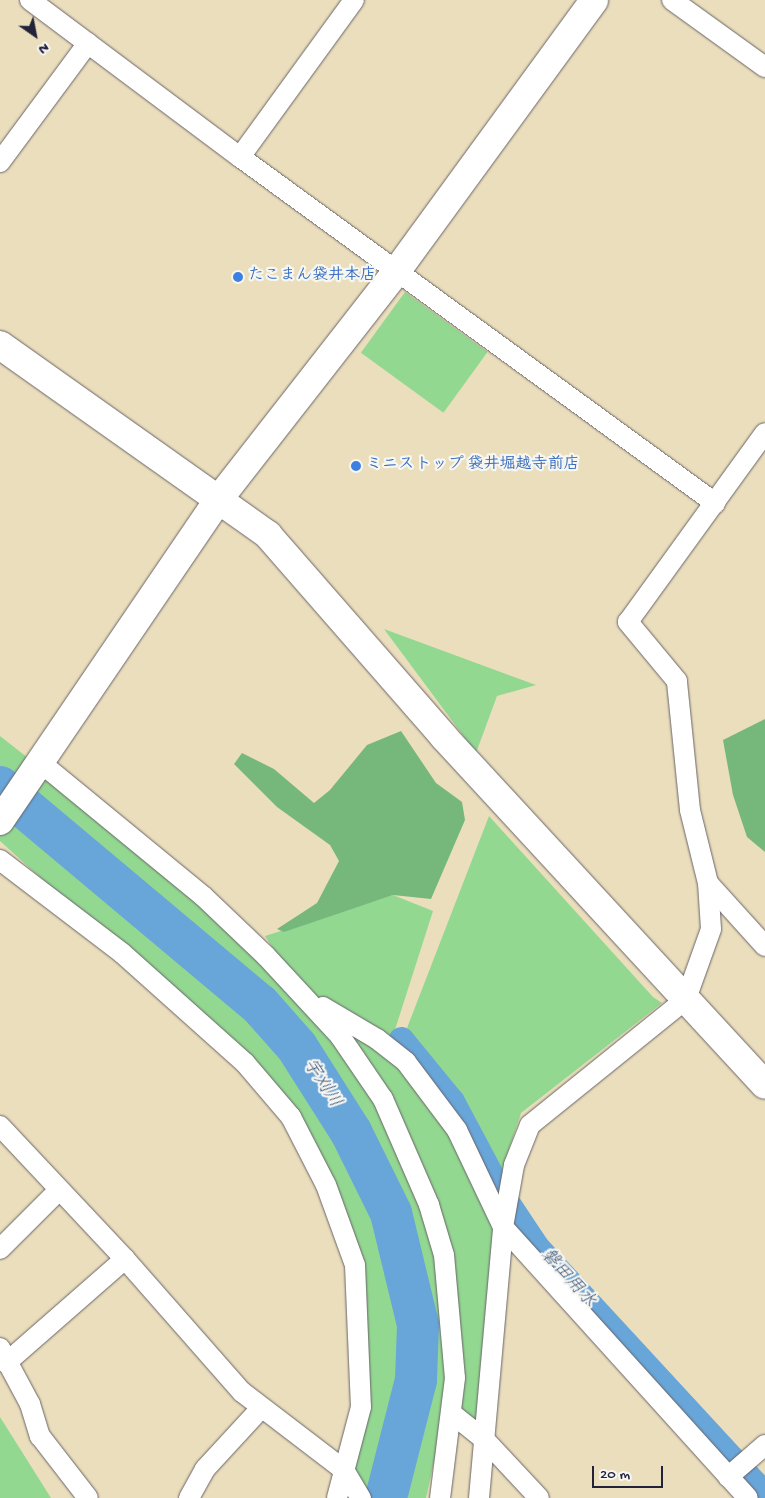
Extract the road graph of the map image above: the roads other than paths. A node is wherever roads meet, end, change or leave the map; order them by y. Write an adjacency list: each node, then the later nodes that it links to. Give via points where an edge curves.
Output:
1 (30, 0): 5 (street)
2 (354, 0): 7 (street)
3 (594, 0): 9 (street)
4 (672, 0): 6 (street)
5 (88, 42): 7 (street); 8 (street)
6 (765, 67)
7 (240, 157): 9 (street)
8 (0, 162)
9 (396, 272): 12 (street); 13 (street)
10 (0, 345): 12 (street)
11 (765, 433): 13 (street)
12 (218, 500): 14 (street); 20 (street, via 268,535 444,737)
13 (715, 503): 17 (street, via 628,622 677,682 690,810)
14 (39, 767): 15 (street); 19 (street, via 203,896)
15 (0, 822)
16 (0, 860): 33 (street, via 122,953 245,1063 291,1117 326,1185 356,1266 361,1408)
17 (708, 883): 18 (street); 20 (street, via 711,929)
18 (765, 946)
19 (307, 998): 24 (street, via 377,1039 418,1076 457,1130); 29 (street, via 340,1036 383,1099 429,1205 444,1255 451,1313 455,1378)
20 (686, 999): 21 (street); 24 (street, via 530,1126 514,1165)
21 (765, 1086)
22 (0, 1126): 23 (street)
23 (59, 1190): 25 (street); 26 (street)
24 (503, 1227): 30 (street); 32 (street)
25 (0, 1249)
26 (125, 1259): 27 (street); 28 (street, via 242,1392)
27 (3, 1356): 34 (street, via 30,1404 40,1436)
28 (261, 1408): 33 (street); 35 (street, via 205,1469)
29 (451, 1413): 30 (street); 37 (street)
30 (485, 1440): 38 (street); 39 (street)
31 (765, 1445): 32 (street)
32 (728, 1477): 40 (street)
33 (352, 1484): 36 (street)
34 (88, 1498)
35 (189, 1498)
36 (338, 1498)
37 (440, 1498)
38 (479, 1498)
39 (539, 1498)
40 (748, 1498)

